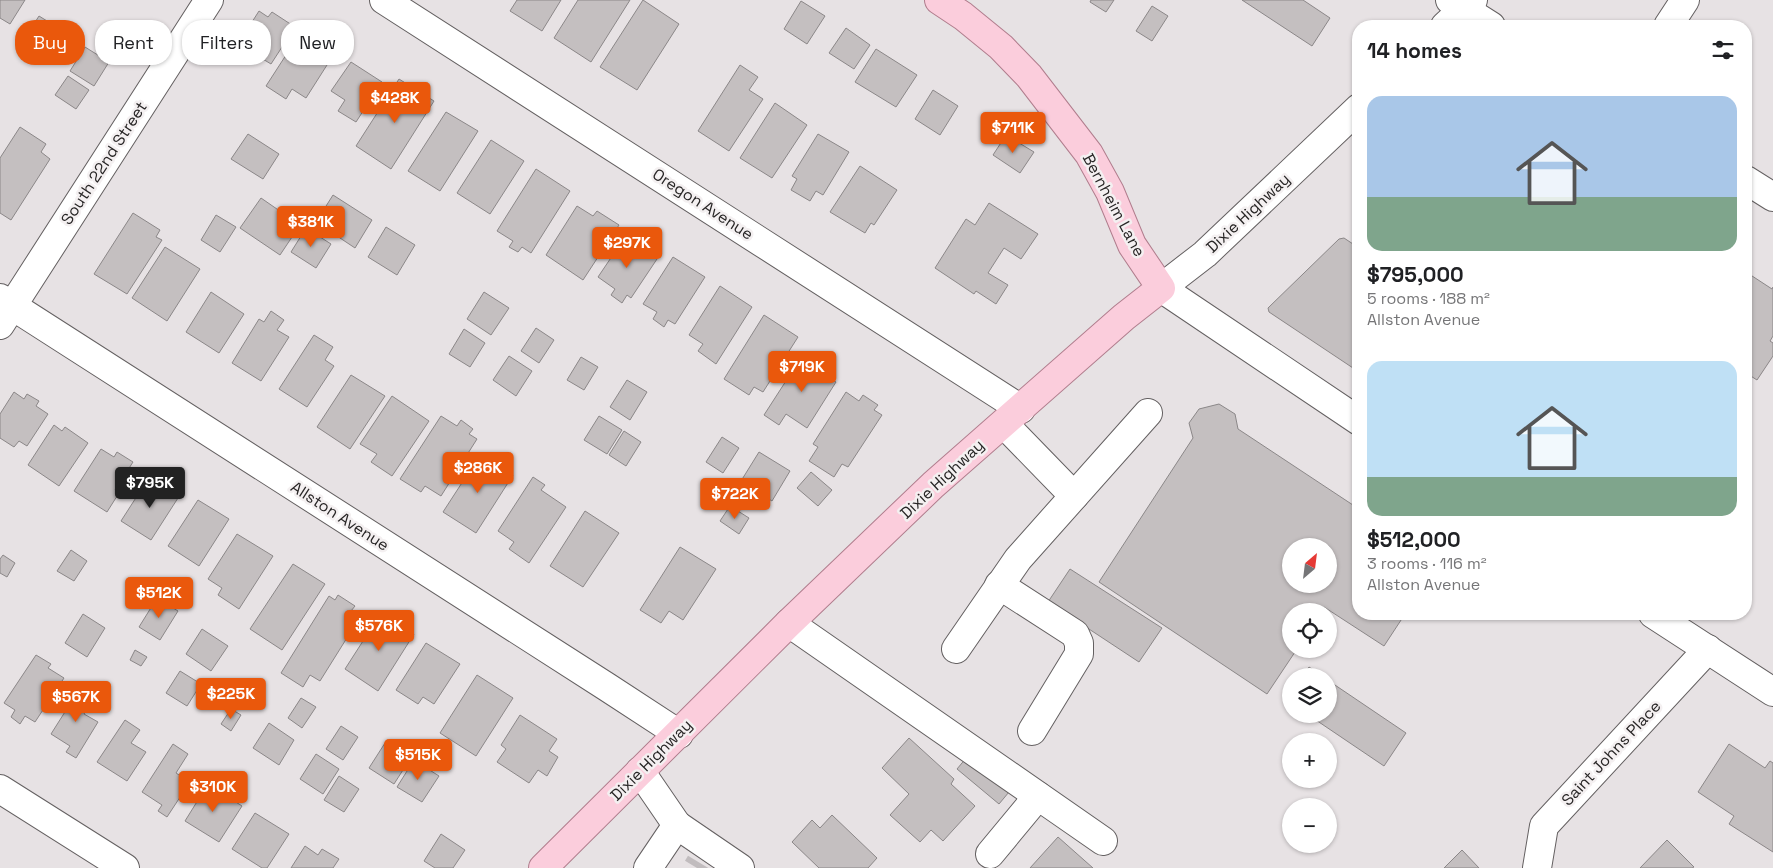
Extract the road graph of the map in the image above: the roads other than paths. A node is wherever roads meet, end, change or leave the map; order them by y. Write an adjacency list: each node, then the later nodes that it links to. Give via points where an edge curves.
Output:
1 (209, 0): 12 (street, South 22nd Street)
2 (384, 0): 15 (street, Oregon Avenue)
3 (938, 0): 11 (main road, Bernheim Lane, via 1001,47 1029,76 1089,154 1110,192 1132,245)
4 (1685, 0): 7 (street)
5 (1458, 9): 6 (street)
6 (1479, 20)
7 (1672, 20)
8 (1352, 115): 11 (street, Dixie Highway, via 1206,254)
9 (1752, 184): 10 (street)
10 (1773, 197)
11 (1161, 288): 14 (street, Bernheim Lane); 15 (main road, Dixie Highway)
12 (4, 310): 24 (street, Allston Avenue, via 582,670)
13 (1148, 413): 16 (street)
14 (1352, 416)
15 (1013, 417): 16 (street, Oregon Avenue); 19 (main road, Dixie Highway, via 934,485)
16 (1074, 496): 17 (street, via 1018,559)
17 (1000, 585): 20 (street); 23 (street, via 1074,634 1079,643 1079,654)
18 (1662, 620): 21 (street)
19 (789, 623): 24 (main road, Dixie Highway); 27 (street)
20 (956, 649)
21 (1708, 649): 22 (street); 35 (street, Saint Johns Place, via 1544,826)
22 (1773, 692)
23 (1032, 731)
24 (679, 734): 25 (main road, Dixie Highway)
25 (640, 771): 28 (street); 32 (main road, Dixie Highway)
26 (0, 789): 31 (street)
27 (1038, 796): 29 (street); 30 (street)
28 (677, 825): 33 (street); 34 (street, via 706,856)
29 (1103, 841)
30 (990, 854)
31 (125, 868)
32 (543, 868)
33 (648, 868)
34 (740, 868)
35 (1537, 868)

